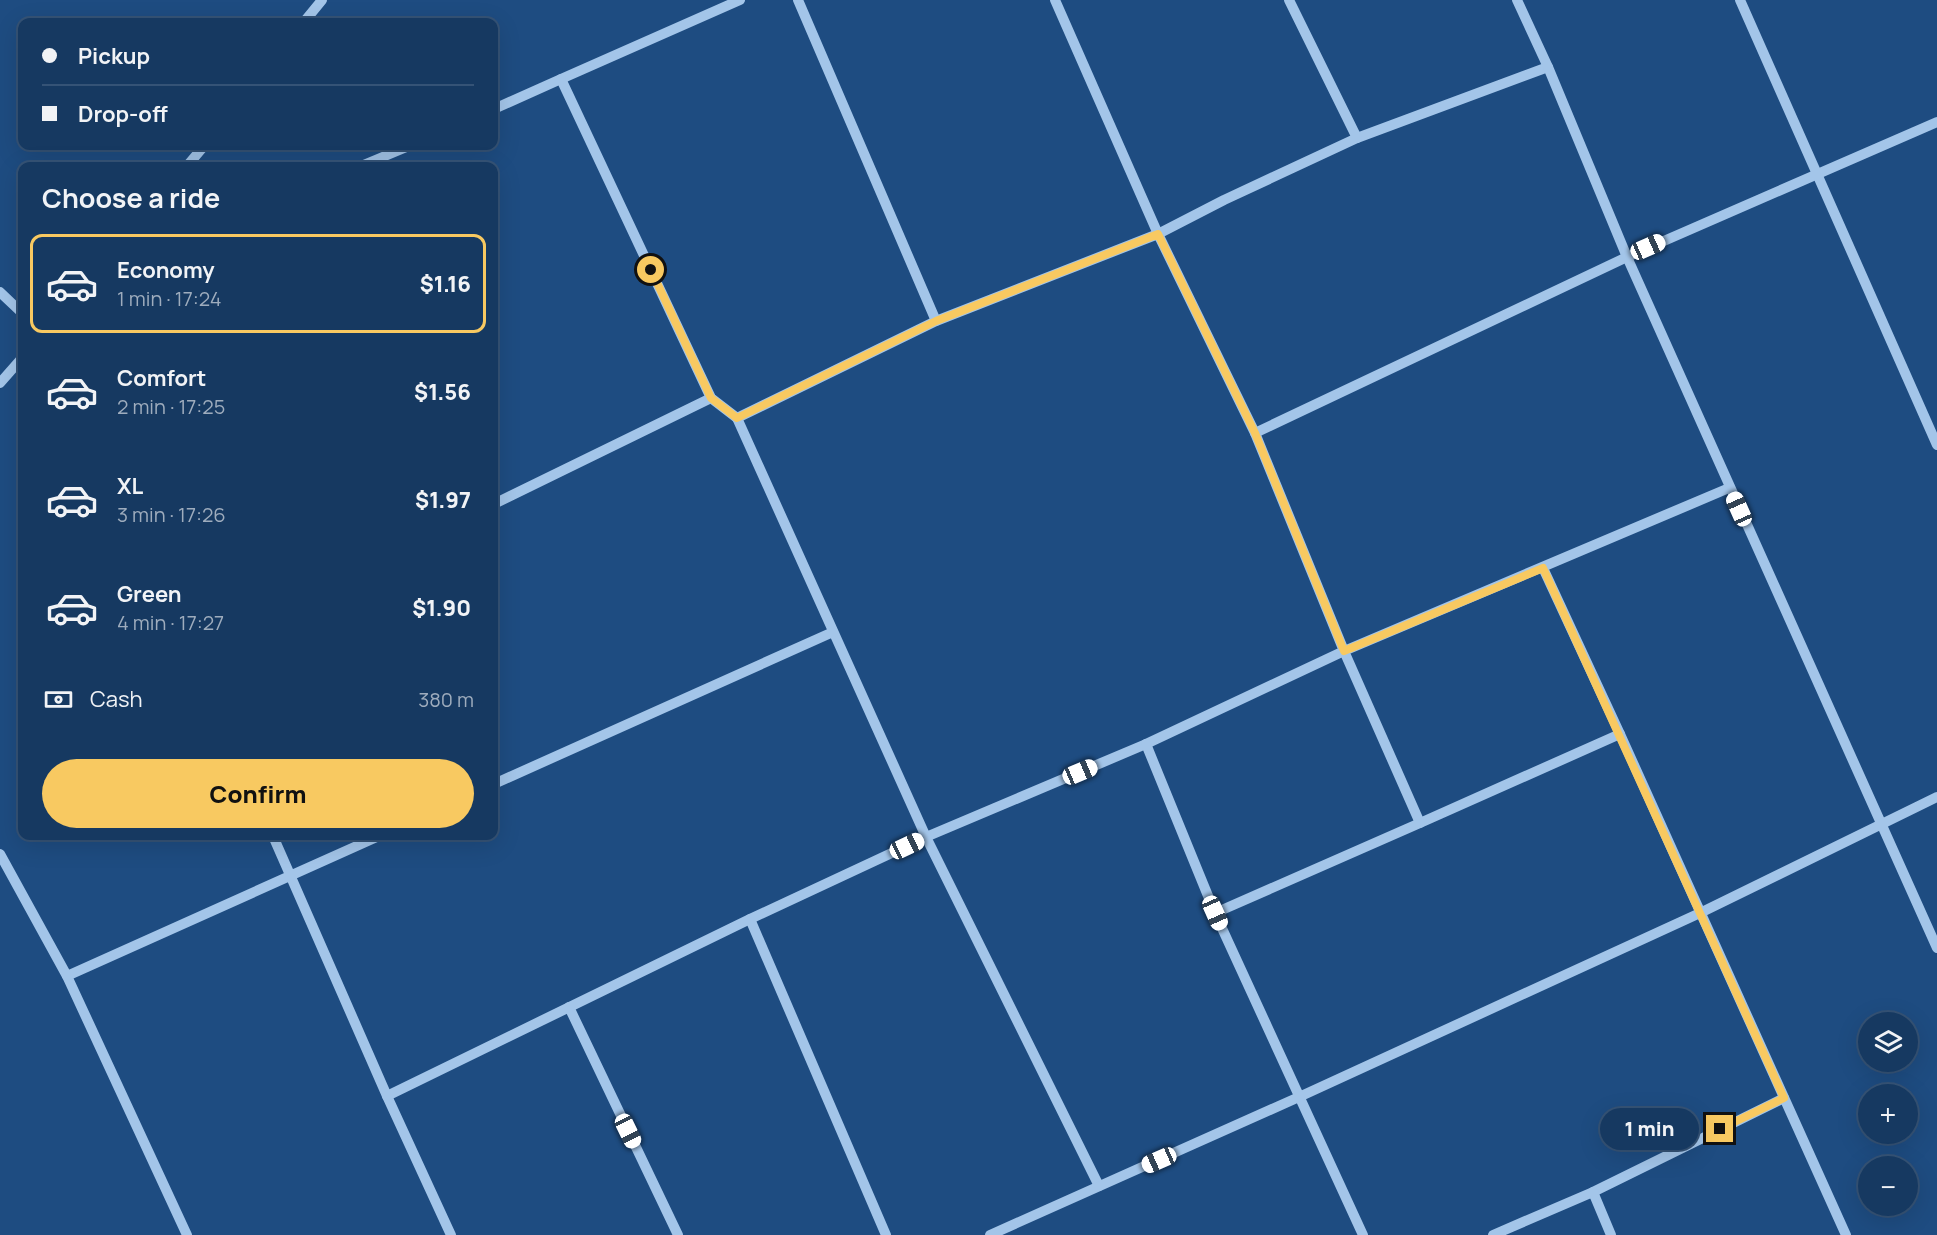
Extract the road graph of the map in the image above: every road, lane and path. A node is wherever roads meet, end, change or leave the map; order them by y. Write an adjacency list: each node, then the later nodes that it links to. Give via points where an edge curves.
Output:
1 (322, 0): 8 (street)
2 (740, 0): 10 (street)
3 (798, 0): 23 (street)
4 (1054, 0): 19 (street)
5 (1289, 0): 13 (street)
6 (1517, 0): 9 (street)
7 (1740, 0): 18 (street)
8 (307, 18)
9 (1548, 67): 13 (street); 20 (street)
10 (561, 79): 11 (street); 26 (street)
11 (498, 107)
12 (1937, 122): 18 (street)
13 (1357, 138): 19 (street)
14 (201, 150): 16 (street)
15 (399, 150): 17 (street)
16 (190, 162)
17 (371, 162)
18 (1818, 172): 20 (street); 29 (street)
19 (1158, 234): 23 (street); 28 (street)
20 (1626, 256): 28 (street); 30 (street)
21 (0, 292): 22 (street)
22 (18, 309)
23 (936, 321): 27 (street)
24 (18, 363): 25 (street)
25 (0, 383)
26 (711, 398): 27 (street); 31 (street)
27 (737, 418): 33 (street)
28 (1255, 433): 34 (street)
29 (1937, 445)
30 (1730, 488): 32 (street); 40 (street)
31 (498, 502)
32 (1543, 568): 34 (street); 35 (street)
33 (833, 632): 37 (street); 41 (street)
34 (1344, 651): 36 (street); 39 (street)
35 (1620, 735): 39 (street); 47 (street)
36 (1146, 744): 41 (street); 46 (street)
37 (498, 782)
38 (1937, 797): 40 (street)
39 (1420, 823): 46 (street)
40 (1881, 823): 47 (street); 49 (street)
41 (926, 837): 48 (street); 55 (street)
42 (275, 840): 45 (street)
43 (370, 840): 45 (street)
44 (0, 854): 50 (street)
45 (290, 876): 50 (street); 52 (street)
46 (1215, 913): 53 (street)
47 (1700, 913): 53 (street); 54 (street)
48 (750, 919): 51 (street); 60 (street)
49 (1937, 948)
50 (67, 976): 57 (street)
51 (569, 1007): 52 (street); 59 (street)
52 (387, 1096): 58 (street)
53 (1299, 1097): 55 (street); 62 (street)
54 (1784, 1098): 56 (street); 65 (street)
55 (1099, 1186): 61 (street)
56 (1593, 1192): 63 (street); 64 (street)
57 (187, 1235)
58 (451, 1235)
59 (678, 1235)
60 (886, 1235)
61 (990, 1235)
62 (1363, 1235)
63 (1493, 1235)
64 (1611, 1235)
65 (1846, 1235)

